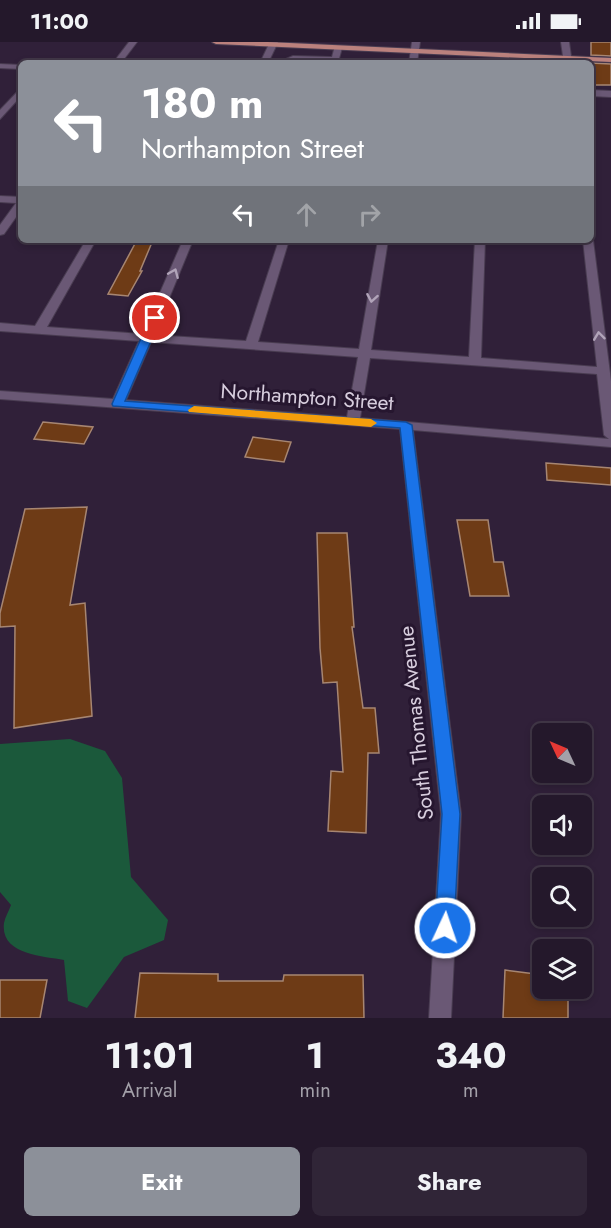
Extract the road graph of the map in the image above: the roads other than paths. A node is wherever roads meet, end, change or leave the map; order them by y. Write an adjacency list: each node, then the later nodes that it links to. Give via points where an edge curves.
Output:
1 (133, 42): 11 (street)
2 (216, 42): 4 (main road)
3 (565, 42): 15 (street)
4 (273, 44): 6 (main road); 12 (street)
5 (415, 46): 8 (main road); 15 (main road)
6 (296, 47): 7 (main road); 9 (street)
7 (316, 47): 8 (main road); 10 (street)
8 (338, 48): 14 (street)
9 (296, 59): 10 (street)
10 (311, 59): 13 (street)
11 (119, 60)
12 (265, 60)
13 (325, 60)
14 (339, 60)
15 (567, 60): 16 (main road)
16 (611, 60)
17 (0, 66): 18 (street)
18 (18, 67)
19 (594, 93): 20 (street)
20 (611, 94)
21 (18, 95): 22 (street)
22 (0, 116)
23 (0, 199): 24 (street)
24 (18, 202)
25 (18, 206): 26 (street)
26 (0, 232)
27 (89, 243): 34 (street)
28 (187, 243): 35 (street, one-way to 28)
29 (283, 243): 36 (street)
30 (382, 243): 37 (street, one-way to 37)
31 (480, 243): 38 (street)
32 (588, 243): 39 (street, one-way to 32)
33 (0, 327): 34 (street)
34 (39, 330): 35 (street)
35 (147, 338): 36 (street); 41 (street)
36 (251, 346): 37 (street)
37 (362, 354): 38 (street); 42 (street)
38 (475, 362): 39 (street)
39 (603, 371): 44 (street)
40 (0, 395): 41 (street, Northampton Street)
41 (118, 404): 42 (street, Northampton Street)
42 (353, 422): 43 (street, Northampton Street)
43 (406, 425): 45 (street, Northampton Street); 46 (street, South Thomas Avenue, via 451,814)
44 (611, 435)
45 (611, 443)
46 (440, 1018)

